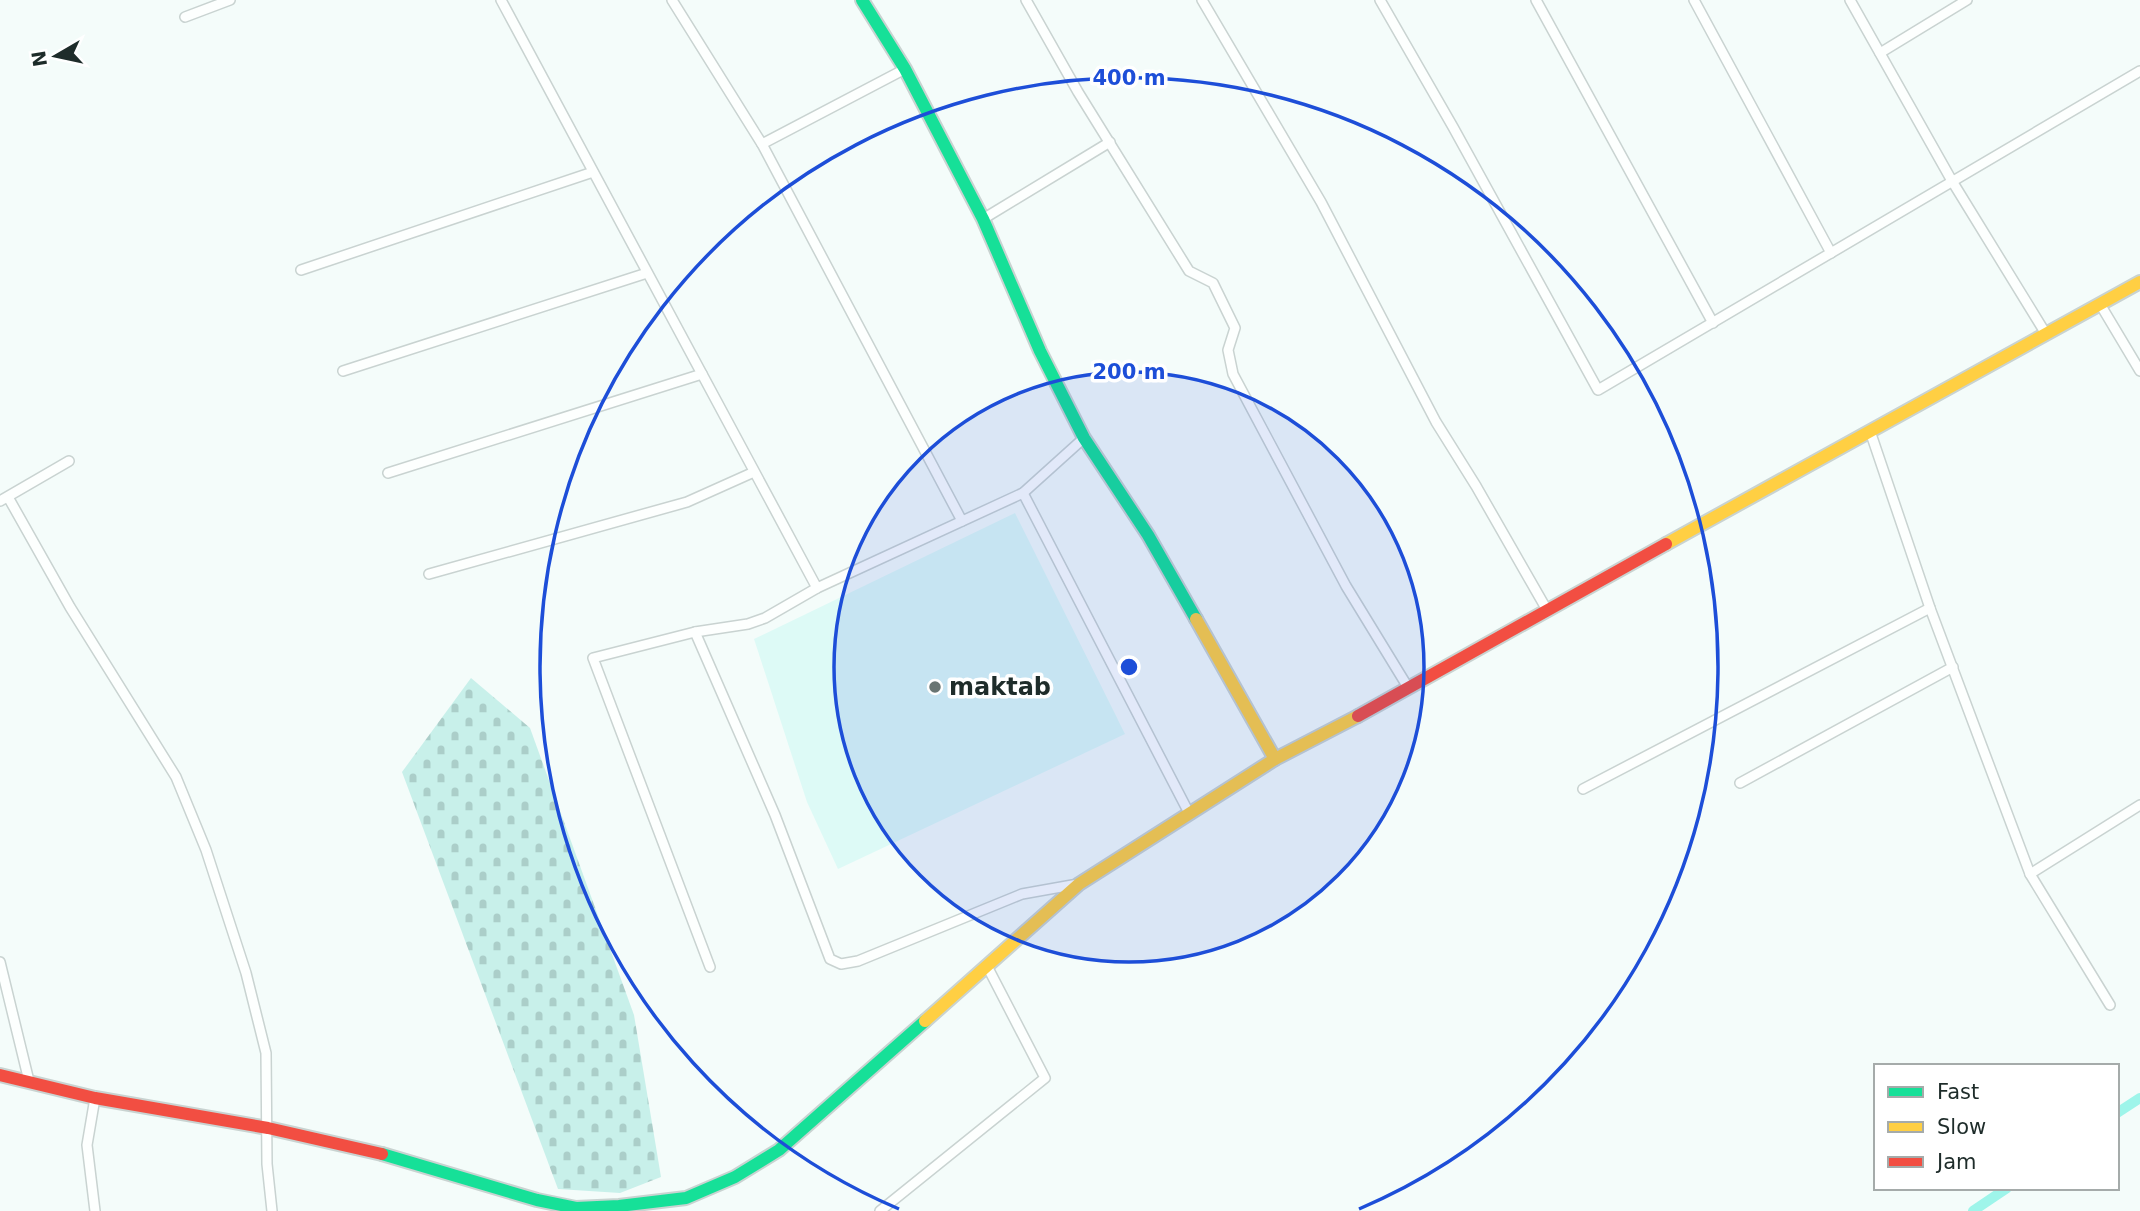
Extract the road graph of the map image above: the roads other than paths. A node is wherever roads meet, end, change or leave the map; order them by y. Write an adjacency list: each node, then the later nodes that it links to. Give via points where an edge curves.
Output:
1 (230, 0): 12 (street)
2 (501, 0): 18 (street)
3 (672, 0): 17 (street)
4 (862, 0): 14 (street)
5 (1026, 0): 16 (street)
6 (1202, 0): 42 (street, via 1321,202 1436,422)
7 (1380, 0): 26 (street, via 1598,390)
8 (1536, 0): 26 (street)
9 (1694, 0): 21 (street)
10 (1850, 0): 13 (street)
11 (1967, 0): 13 (street)
12 (185, 17)
13 (1880, 53): 19 (street)
14 (905, 69): 17 (street); 20 (street)
15 (2140, 71): 19 (street)
16 (1110, 142): 20 (street); 45 (street, via 1189,271 1213,284 1236,328 1228,350 1233,374 1346,586)
17 (762, 144): 38 (street)
18 (593, 172): 22 (street); 23 (street)
19 (1952, 181): 21 (street); 27 (street)
20 (983, 219): 32 (street, via 1040,351)
21 (1831, 253): 26 (street)
22 (300, 270)
23 (647, 273): 29 (street); 30 (street)
24 (2140, 282): 25 (street)
25 (2100, 304): 27 (street); 28 (street)
26 (1713, 323)
27 (2046, 334): 31 (street)
28 (2140, 370)
29 (343, 371)
30 (702, 374): 34 (street); 35 (street)
31 (1870, 432): 41 (street); 42 (street)
32 (1084, 438): 36 (street); 46 (street, via 1148,535)
33 (69, 461): 37 (street)
34 (754, 472): 39 (street, via 687,502); 40 (street)
35 (388, 473)
36 (1023, 493): 38 (street); 50 (street)
37 (4, 499): 60 (street, via 176,777 206,850 246,973 266,1053)
38 (962, 522): 40 (street)
39 (429, 574)
40 (817, 589): 43 (street, via 748,624)
41 (1930, 608): 44 (street); 48 (street)
42 (1546, 610): 45 (street)
43 (695, 632): 52 (street, via 775,815 831,959 841,964 858,961 1022,894); 55 (street, via 593,658)
44 (1952, 667): 47 (street); 51 (street)
45 (1409, 689): 46 (street)
46 (1275, 759): 50 (street)
47 (1740, 783)
48 (1583, 789)
49 (2140, 806): 51 (street)
50 (1189, 813): 52 (street)
51 (2030, 874): 56 (street)
52 (1079, 884): 54 (street)
53 (0, 961): 58 (street)
54 (987, 966): 60 (street, via 779,1150 735,1177 686,1198 576,1208 383,1154); 63 (street, via 1045,1078)
55 (710, 967)
56 (2110, 1005)
57 (0, 1075): 58 (street)
58 (29, 1082): 59 (street)
59 (95, 1098): 60 (street); 61 (street, via 87,1145)
60 (268, 1128): 62 (street)
61 (94, 1211)
62 (272, 1211)
63 (880, 1211)

